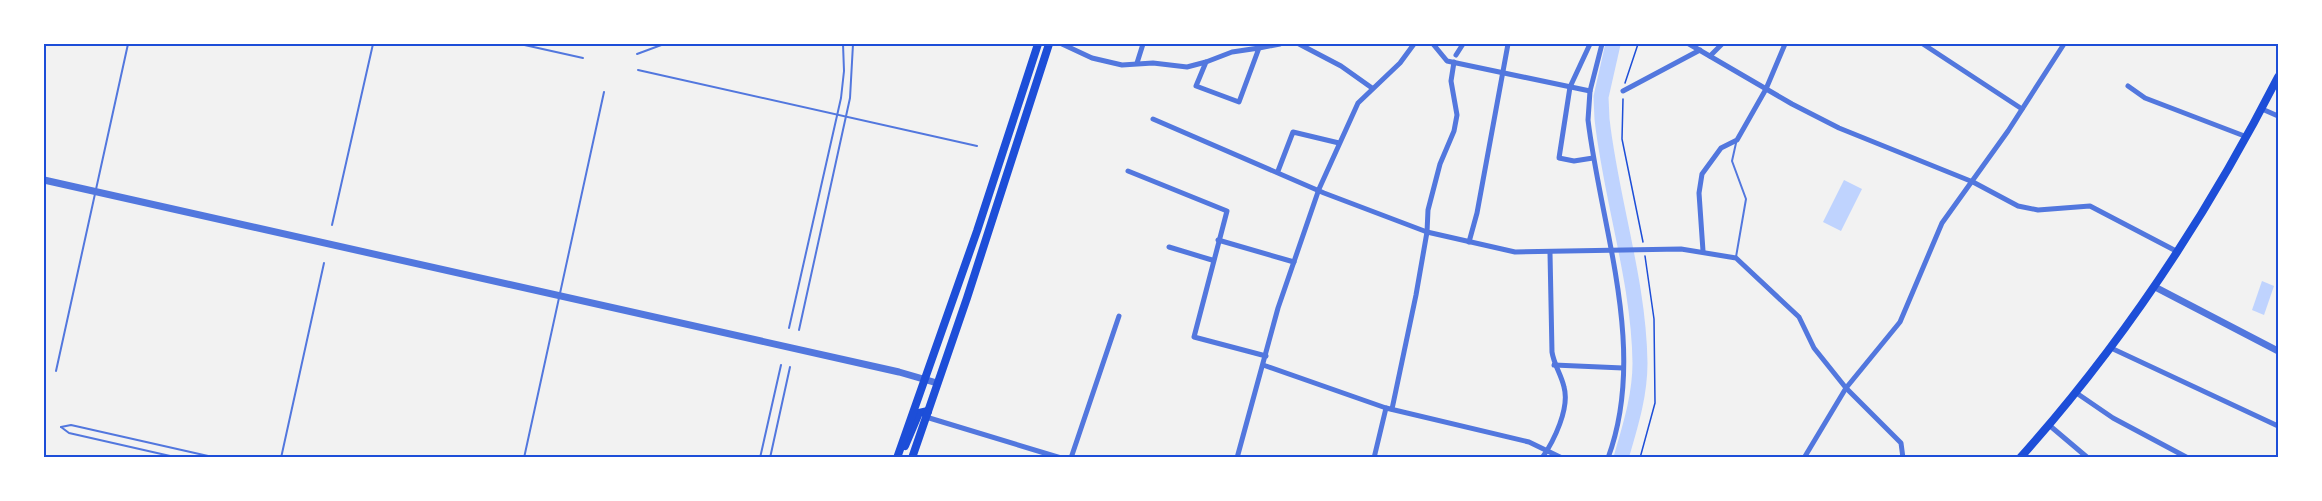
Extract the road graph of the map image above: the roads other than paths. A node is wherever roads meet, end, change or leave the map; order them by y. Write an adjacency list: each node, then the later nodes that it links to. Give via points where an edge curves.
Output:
1 (128, 44): 59 (lane)
2 (373, 44): 60 (lane)
3 (520, 44): 29 (lane)
4 (664, 44): 26 (lane)
5 (843, 44): 45 (lane)
6 (853, 44): 47 (lane)
7 (1038, 44): 87 (main road)
8 (1048, 44): 88 (main road)
9 (1062, 44): 32 (street, via 1098,60 1130,66)
10 (1143, 44): 32 (street)
11 (1280, 44): 24 (street)
12 (1299, 44): 38 (street)
13 (1414, 44): 38 (street)
14 (1433, 44): 31 (street, via 1447,61)
15 (1462, 44): 27 (street)
16 (1508, 44): 34 (street)
17 (1590, 44): 37 (street)
18 (1602, 44): 40 (street)
19 (1689, 44): 25 (street)
20 (1722, 44): 28 (street)
21 (1785, 44): 39 (street)
22 (1923, 44): 43 (street)
23 (2064, 44): 43 (street)
24 (1259, 48): 30 (street, via 1232,52); 30 (street, via 1239,102 1196,86)
25 (1700, 50): 28 (street); 42 (street)
26 (637, 54)
27 (1456, 55)
28 (1710, 56): 39 (street)
29 (583, 58)
30 (1206, 62): 32 (street, via 1187,67)
31 (1454, 62): 34 (street); 61 (street, via 1451,81 1457,115 1434,184)
32 (1137, 63)
33 (638, 70): 45 (lane)
34 (1503, 73): 37 (street); 63 (street)
35 (2278, 78): 44 (main road)
36 (2128, 86): 49 (street, via 2145,98)
37 (1570, 87): 40 (street); 53 (street, via 1559,158)
38 (1372, 88): 51 (street, via 1354,111)
39 (1766, 89): 50 (street); 57 (street, via 1839,128)
40 (1590, 91): 53 (street, via 1588,120)
41 (604, 92): 74 (lane)
42 (1623, 92)
43 (2022, 109): 57 (street)
44 (2262, 110): 46 (street); 49 (main road)
45 (837, 115): 47 (lane); 76 (lane)
46 (2278, 116)
47 (846, 117): 52 (lane); 77 (lane)
48 (1153, 119): 55 (street)
49 (2247, 137): 67 (main road)
50 (1737, 140): 66 (street, via 1721,148 1702,174); 69 (lane, via 1732,161 1746,199)
51 (1339, 143): 55 (street, via 1293,132); 58 (street)
52 (977, 146)
53 (1593, 158): 65 (street)
54 (1128, 171): 62 (street, via 1227,211)
55 (1278, 171): 58 (street)
56 (44, 180): 59 (street)
57 (1973, 182): 67 (street, via 2018,206 2038,210 2090,206); 89 (street, via 1942,224 1899,322)
58 (1319, 189): 61 (street); 71 (street)
59 (96, 192): 74 (street); 86 (lane)
60 (332, 225)
61 (1427, 232): 63 (street); 91 (street, via 1407,347)
62 (1218, 240): 70 (street); 71 (street)
63 (1469, 242): 68 (street, via 1515,252)
64 (1169, 247): 70 (street)
65 (1610, 251): 66 (street); 68 (street); 85 (street, via 1622,323)
66 (1702, 251): 69 (street)
67 (2178, 252): 73 (main road)
68 (1550, 253): 83 (street)
69 (1736, 258): 89 (street, via 1799,317 1814,348)
70 (1212, 260): 80 (street, via 1194,337)
71 (1294, 262): 80 (street)
72 (324, 263): 98 (lane)
73 (2155, 287): 78 (main road); 79 (street)
74 (559, 296): 87 (street); 99 (lane)
75 (1119, 316): 105 (street)
76 (789, 328)
77 (799, 330)
78 (2111, 348): 90 (main road); 94 (street)
79 (2278, 351)
80 (1266, 356): 82 (street)
81 (781, 365): 100 (lane)
82 (1263, 365): 91 (street); 106 (street)
83 (1554, 365): 85 (street); 95 (street, via 1565,389 1564,407)
84 (790, 367): 101 (lane)
85 (1623, 368): 110 (street, via 1618,422)
86 (56, 371)
87 (924, 378): 88 (street); 102 (main road)
88 (938, 383): 92 (main road)
89 (1846, 388): 111 (street); 112 (street, via 1895,436)
90 (2075, 392): 93 (main road); 115 (street)
91 (1389, 408): 95 (street); 107 (street)
92 (927, 414): 102 (main road, via 918,413); 103 (main road); 104 (street)
93 (2049, 425): 113 (main road); 114 (street)
94 (2278, 426)
95 (1548, 449): 108 (street); 109 (street)
96 (178, 458): 97 (lane, via 69,433 61,427 71,425)
97 (217, 458)
98 (281, 458)
99 (524, 458)
100 (760, 458)
101 (770, 458)
102 (898, 458)
103 (912, 458)
104 (1061, 458)
105 (1071, 458)
106 (1237, 458)
107 (1374, 458)
108 (1542, 458)
109 (1563, 458)
110 (1608, 458)
111 (1804, 458)
112 (1903, 458)
113 (2020, 458)
114 (2088, 458)
115 (2188, 458)

